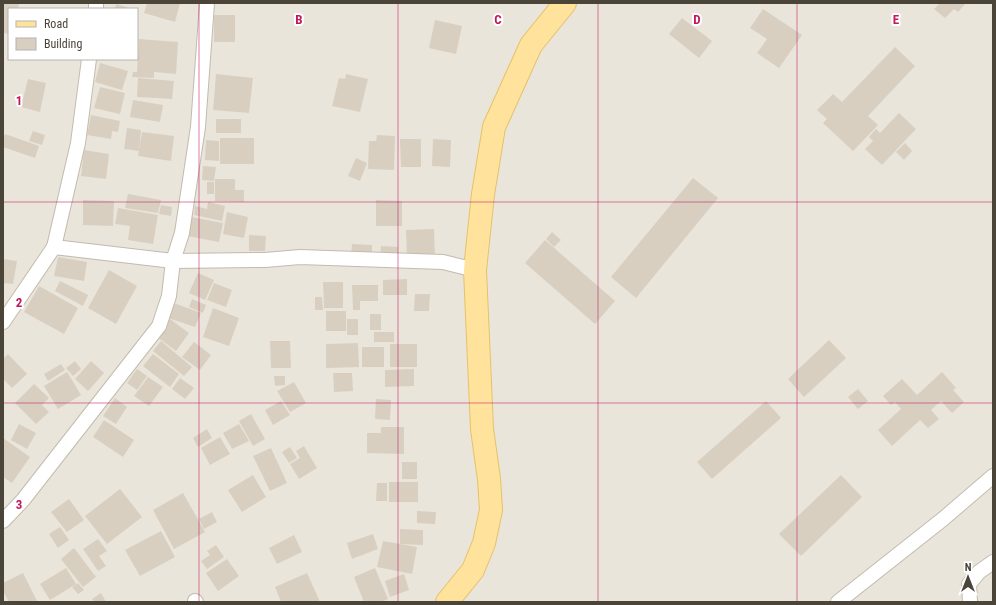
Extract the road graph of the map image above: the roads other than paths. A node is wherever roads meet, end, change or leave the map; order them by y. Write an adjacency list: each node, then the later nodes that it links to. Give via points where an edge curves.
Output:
1 (207, 3): 5 (street, via 198,127 182,233)
2 (565, 3): 6 (main road, via 531,45 494,127 483,194)
3 (89, 60): 4 (street, via 78,143)
4 (54, 247): 5 (street); 7 (street)
5 (172, 261): 6 (street, via 300,257 443,262); 9 (street, via 169,296 159,326 24,500)
6 (475, 270): 11 (main road, via 482,429 491,510 484,543 473,570)
7 (3, 322)
8 (993, 476): 12 (street)
9 (3, 521)
10 (993, 562): 13 (street, via 969,584)
11 (447, 602)
12 (838, 602)
13 (970, 602)

